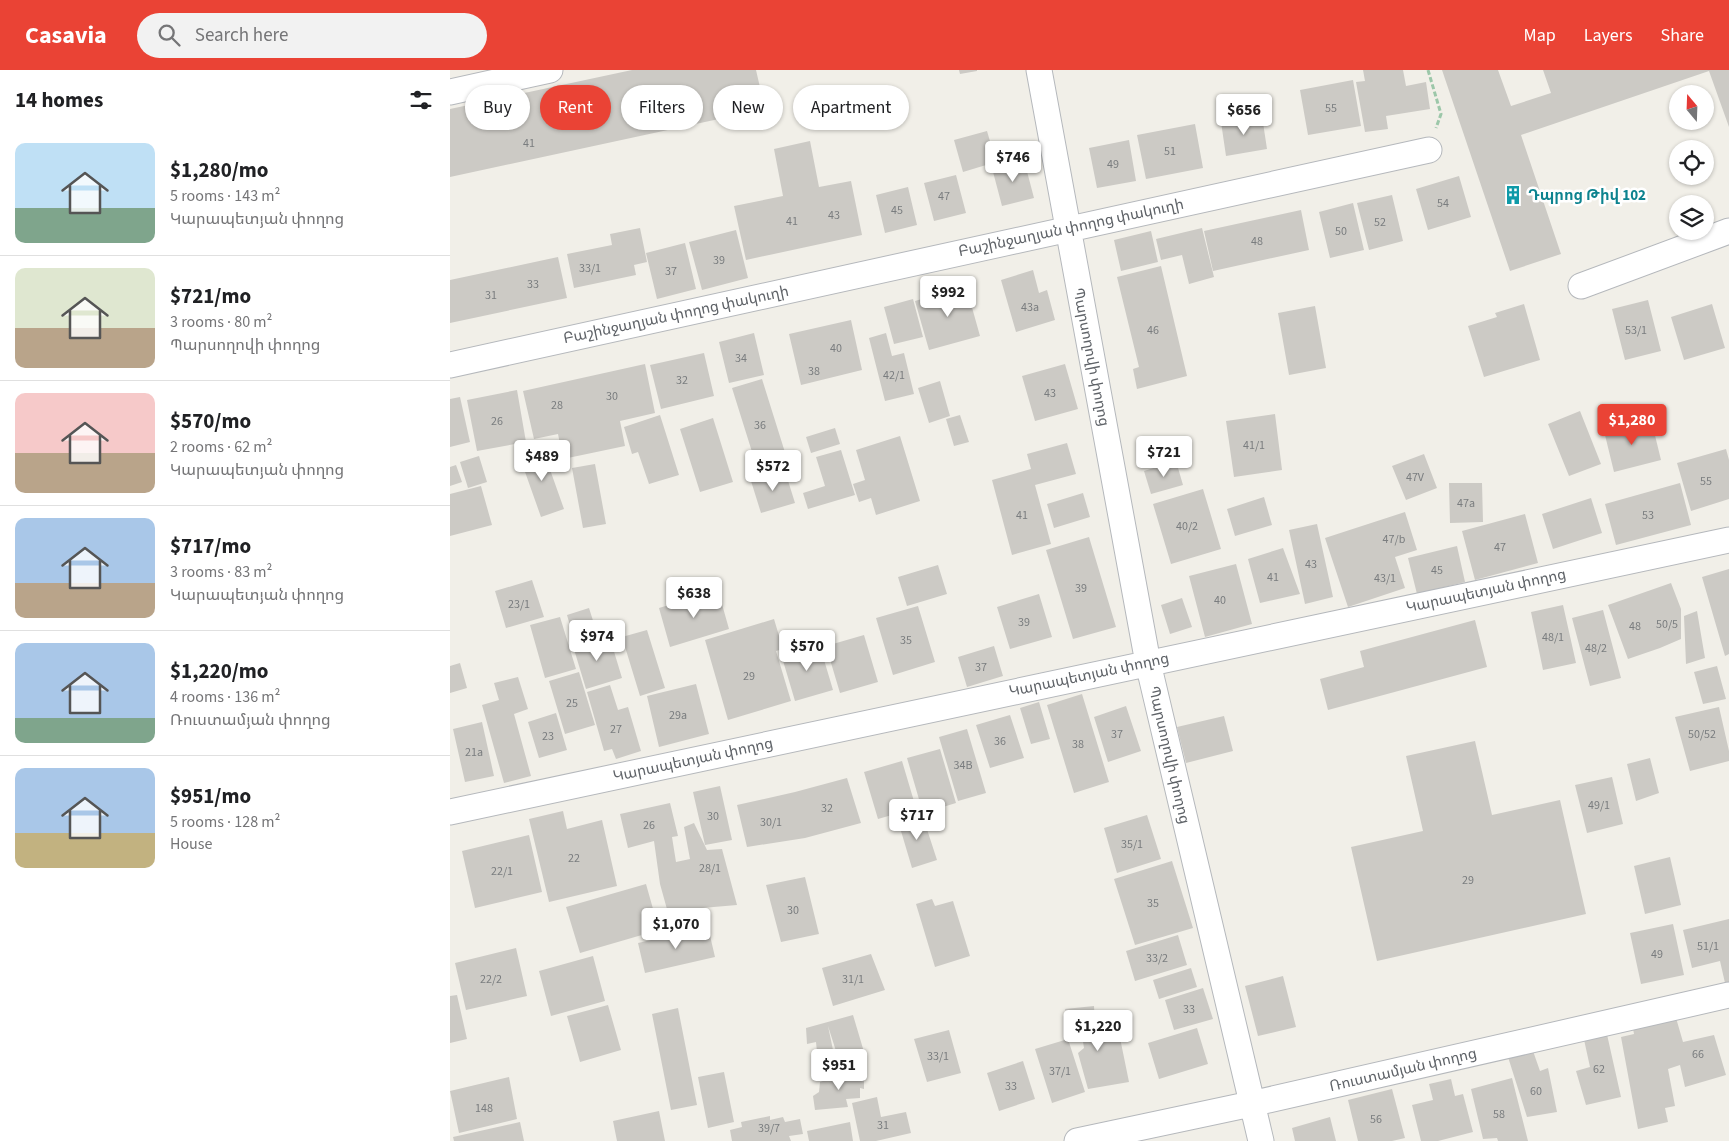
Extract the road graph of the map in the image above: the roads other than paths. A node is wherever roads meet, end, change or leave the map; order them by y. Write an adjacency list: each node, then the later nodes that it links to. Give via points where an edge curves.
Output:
1 (550, 70): 3 (street)
2 (1038, 70): 5 (street, Պարսողովի փողոց)
3 (450, 92)
4 (1430, 150): 5 (street, Բաշինջաղյան փողոց փակուղի)
5 (1067, 228): 8 (street, Բաշինջաղյան փողոց փակուղի); 10 (street, Պարսողովի փողոց)
6 (1729, 231): 7 (street)
7 (1581, 286)
8 (450, 365)
9 (1729, 540): 10 (street, Կարապետյան փողոց)
10 (1148, 663): 11 (street, Կարապետյան փողոց); 13 (street, Պարսողովի փողոց)
11 (450, 812)
12 (1729, 995): 13 (street, Ռուստամյան փողոց)
13 (1251, 1104): 14 (street, Ռուստամյան փողոց); 15 (street, Պարսողովի փողոց)
14 (1077, 1141)
15 (1261, 1141)

